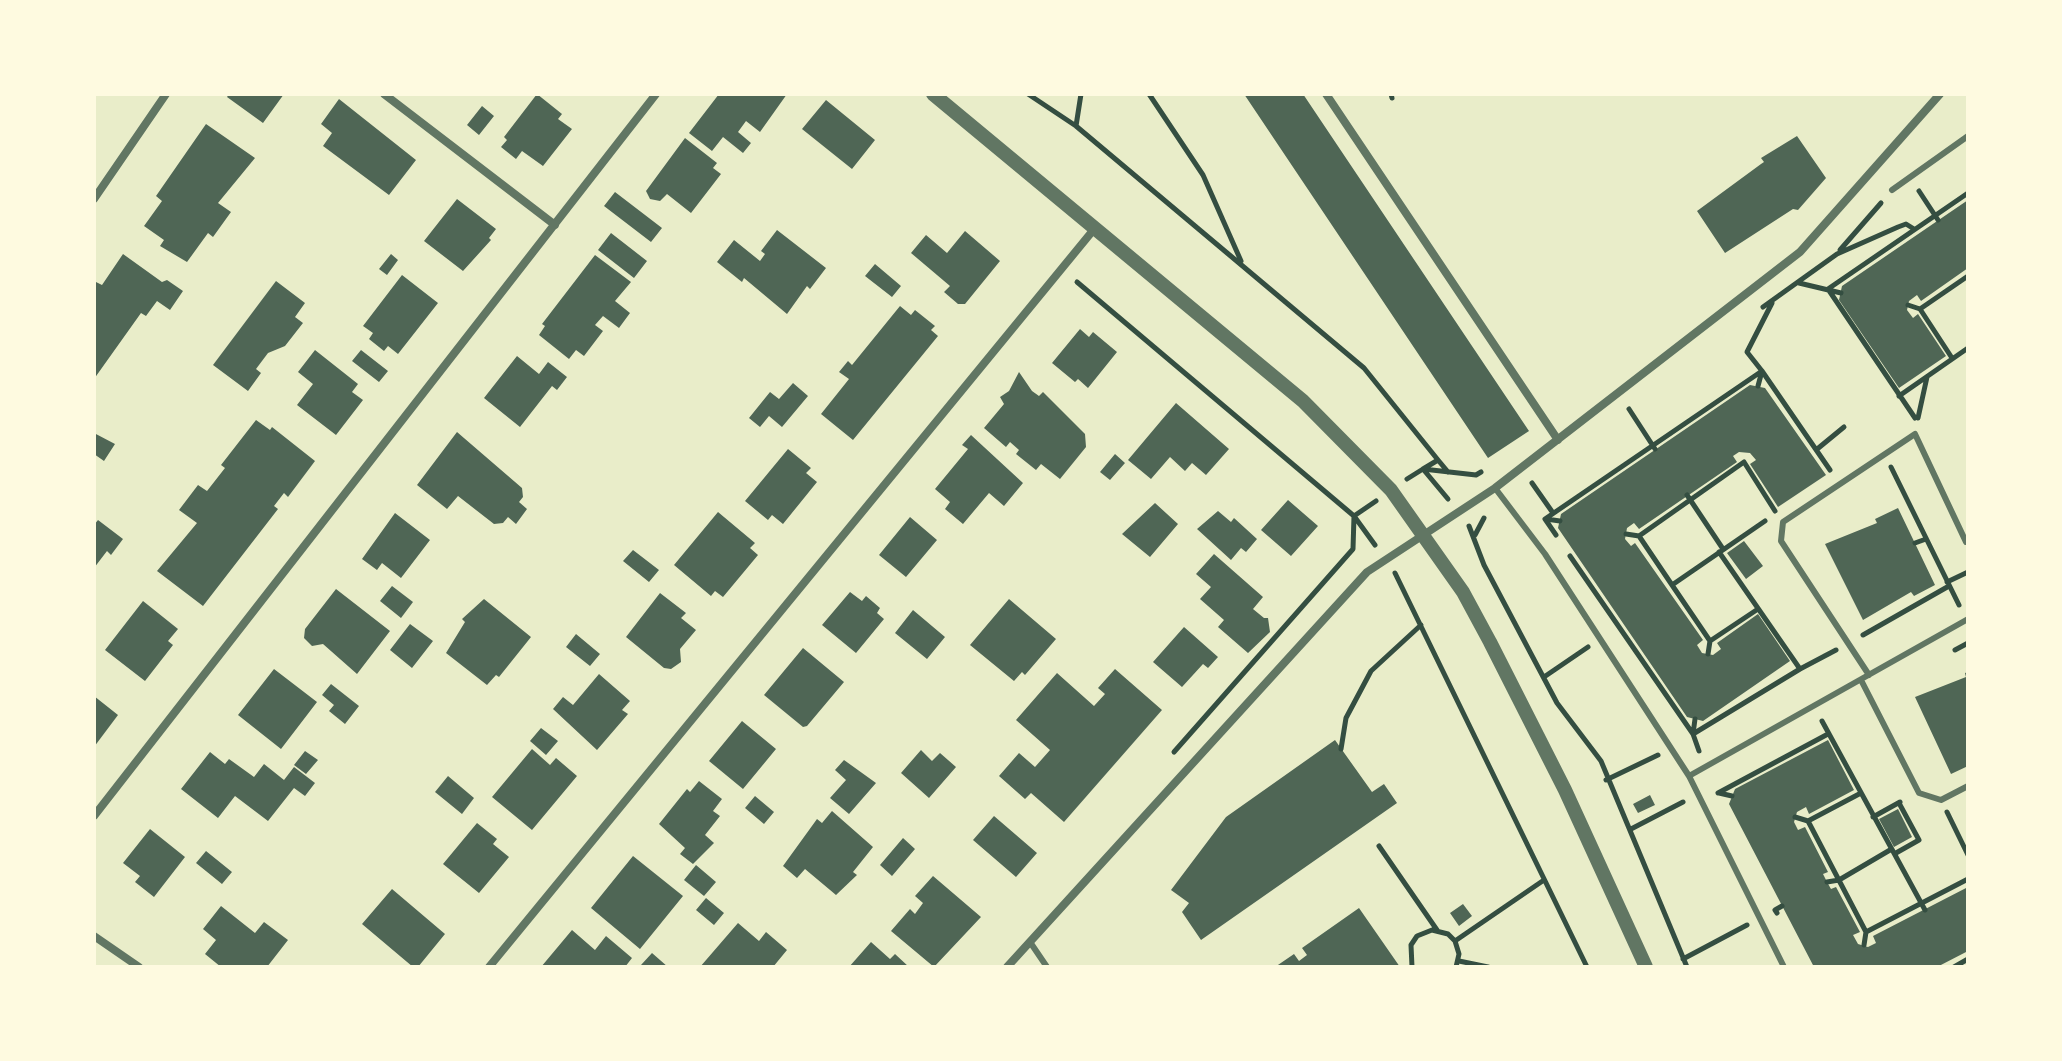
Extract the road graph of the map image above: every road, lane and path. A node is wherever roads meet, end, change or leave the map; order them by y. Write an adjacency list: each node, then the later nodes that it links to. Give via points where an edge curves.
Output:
1 (166, 94): 15 (street)
2 (384, 94): 17 (street)
3 (656, 94): 17 (street)
4 (933, 94): 18 (street)
5 (1028, 94): 10 (path)
6 (1081, 94): 10 (path)
7 (1149, 94): 21 (path, via 1203,175)
8 (1326, 94): 40 (street)
9 (1940, 94): 40 (street, via 1800,252)
10 (1076, 126): 21 (path)
11 (1968, 136): 12 (lane)
12 (1892, 190): 20 (path)
13 (1919, 191): 16 (path)
14 (1968, 193): 16 (path)
15 (94, 199)
16 (1936, 218): 19 (path)
17 (555, 225): 104 (street)
18 (1095, 228): 54 (street, via 1303,401); 131 (street)
19 (1914, 229): 20 (path, via 1906,224); 24 (path)
20 (1837, 254): 23 (path)
21 (1242, 264): 45 (path, via 1364,368)
22 (1968, 276): 28 (path)
23 (1798, 283): 24 (path); 26 (path)
24 (1828, 289): 25 (path); 35 (path)
25 (1841, 293)
26 (1775, 299): 29 (path); 32 (path, via 1747,352)
27 (1908, 305): 28 (path)
28 (1920, 309): 31 (path)
29 (1756, 312)
30 (1968, 348): 31 (path)
31 (1952, 358): 33 (path)
32 (1762, 371): 34 (path); 41 (path); 42 (path)
33 (1927, 375): 35 (path); 35 (path, via 1917,422)
34 (1758, 386)
35 (1899, 396)
36 (1641, 400): 37 (path)
37 (1629, 409): 38 (path); 41 (path)
38 (1617, 418)
39 (1844, 427): 42 (path)
40 (1558, 440): 53 (street)
41 (1654, 447): 58 (path)
42 (1816, 450): 52 (path)
43 (1745, 452): 46 (path)
44 (1885, 455): 52 (lane); 67 (path); 69 (lane, via 1915,434)
45 (1438, 460): 48 (path); 49 (path)
46 (1744, 462): 55 (path); 59 (path)
47 (1487, 468): 49 (path, via 1476,475)
48 (1423, 469): 49 (path); 54 (path); 57 (path)
49 (1448, 472)
50 (1544, 474): 51 (path)
51 (1532, 483): 56 (path); 58 (path)
52 (1840, 484): 62 (lane)
53 (1495, 488): 56 (lane); 57 (street)
54 (1391, 490): 63 (street); 92 (path, via 1354,516 1353,549)
55 (1689, 498): 66 (path); 70 (path)
56 (1507, 502): 65 (path, via 1482,519); 93 (lane)
57 (1459, 513): 63 (street); 65 (path)
58 (1553, 513): 60 (path)
59 (1777, 513): 62 (path); 70 (path)
60 (1545, 519): 61 (path); 88 (path)
61 (1560, 521)
62 (1783, 522): 78 (lane, via 1781,541)
63 (1423, 533): 124 (street, via 1367,572); 137 (street, via 1490,642)
64 (1626, 534): 66 (path)
65 (1475, 535): 84 (path, via 1484,565)
66 (1639, 536): 73 (path)
67 (1926, 539): 68 (path); 72 (path)
68 (1915, 543)
69 (1967, 543)
70 (1721, 550): 73 (path); 74 (path)
71 (1968, 572): 72 (path)
72 (1947, 582): 78 (path, via 1949,586)
73 (1670, 589): 77 (path)
74 (1758, 609): 77 (path); 82 (path)
75 (1968, 619): 83 (lane)
76 (1421, 625): 90 (path, via 1371,671 1346,718)
77 (1710, 641): 81 (path)
78 (1849, 643): 83 (lane)
79 (1579, 653): 84 (path)
80 (1830, 653): 82 (path)
81 (1708, 654)
82 (1800, 669): 88 (path)
83 (1869, 675): 85 (lane)
84 (1543, 677): 94 (path, via 1601,761)
85 (1861, 680): 86 (lane); 98 (lane)
86 (1814, 706): 89 (path); 93 (lane)
87 (1695, 719): 88 (path)
88 (1693, 734)
89 (1828, 734): 96 (path); 97 (path)
90 (1341, 749)
91 (1658, 755): 94 (path)
92 (1165, 763)
93 (1689, 776): 99 (lane)
94 (1606, 780): 108 (path)
95 (1968, 786): 101 (lane)
96 (1717, 792): 99 (path); 100 (path); 103 (path)
97 (1861, 793): 106 (path); 107 (path)
98 (1919, 793): 101 (lane); 102 (path)
99 (1697, 795): 108 (path); 119 (lane)
100 (1732, 796)
101 (1941, 800): 111 (path)
102 (1899, 803): 106 (path); 110 (path, via 1919,840)
103 (1724, 805)
104 (94, 816)
105 (1795, 817): 107 (path)
106 (1873, 817): 110 (path)
107 (1808, 821): 114 (path)
108 (1631, 829): 126 (path)
109 (1379, 846): 120 (path)
110 (1893, 852): 114 (path); 117 (path)
111 (1968, 855)
112 (1968, 879): 117 (path)
113 (1544, 880): 123 (path)
114 (1839, 880): 115 (path); 121 (path)
115 (1827, 882)
116 (1769, 897): 119 (path, via 1775,910)
117 (1922, 903): 118 (path); 121 (path)
118 (1925, 910)
119 (1758, 919): 126 (path); 139 (lane)
120 (1437, 930): 123 (path); 134 (path, via 1413,940)
121 (1866, 932): 125 (path)
122 (94, 936): 130 (street)
123 (1455, 941): 129 (path)
124 (1030, 942): 132 (street); 133 (lane)
125 (1864, 945)
126 (1683, 959): 138 (path)
127 (1968, 959): 140 (path)
128 (1951, 960): 140 (path)
129 (1458, 964): 135 (path); 136 (path)
130 (139, 967)
131 (489, 967)
132 (1007, 967)
133 (1047, 967)
134 (1412, 967)
135 (1467, 967)
136 (1488, 967)
137 (1646, 967)
138 (1687, 967)
139 (1784, 967)
140 (1955, 967)

